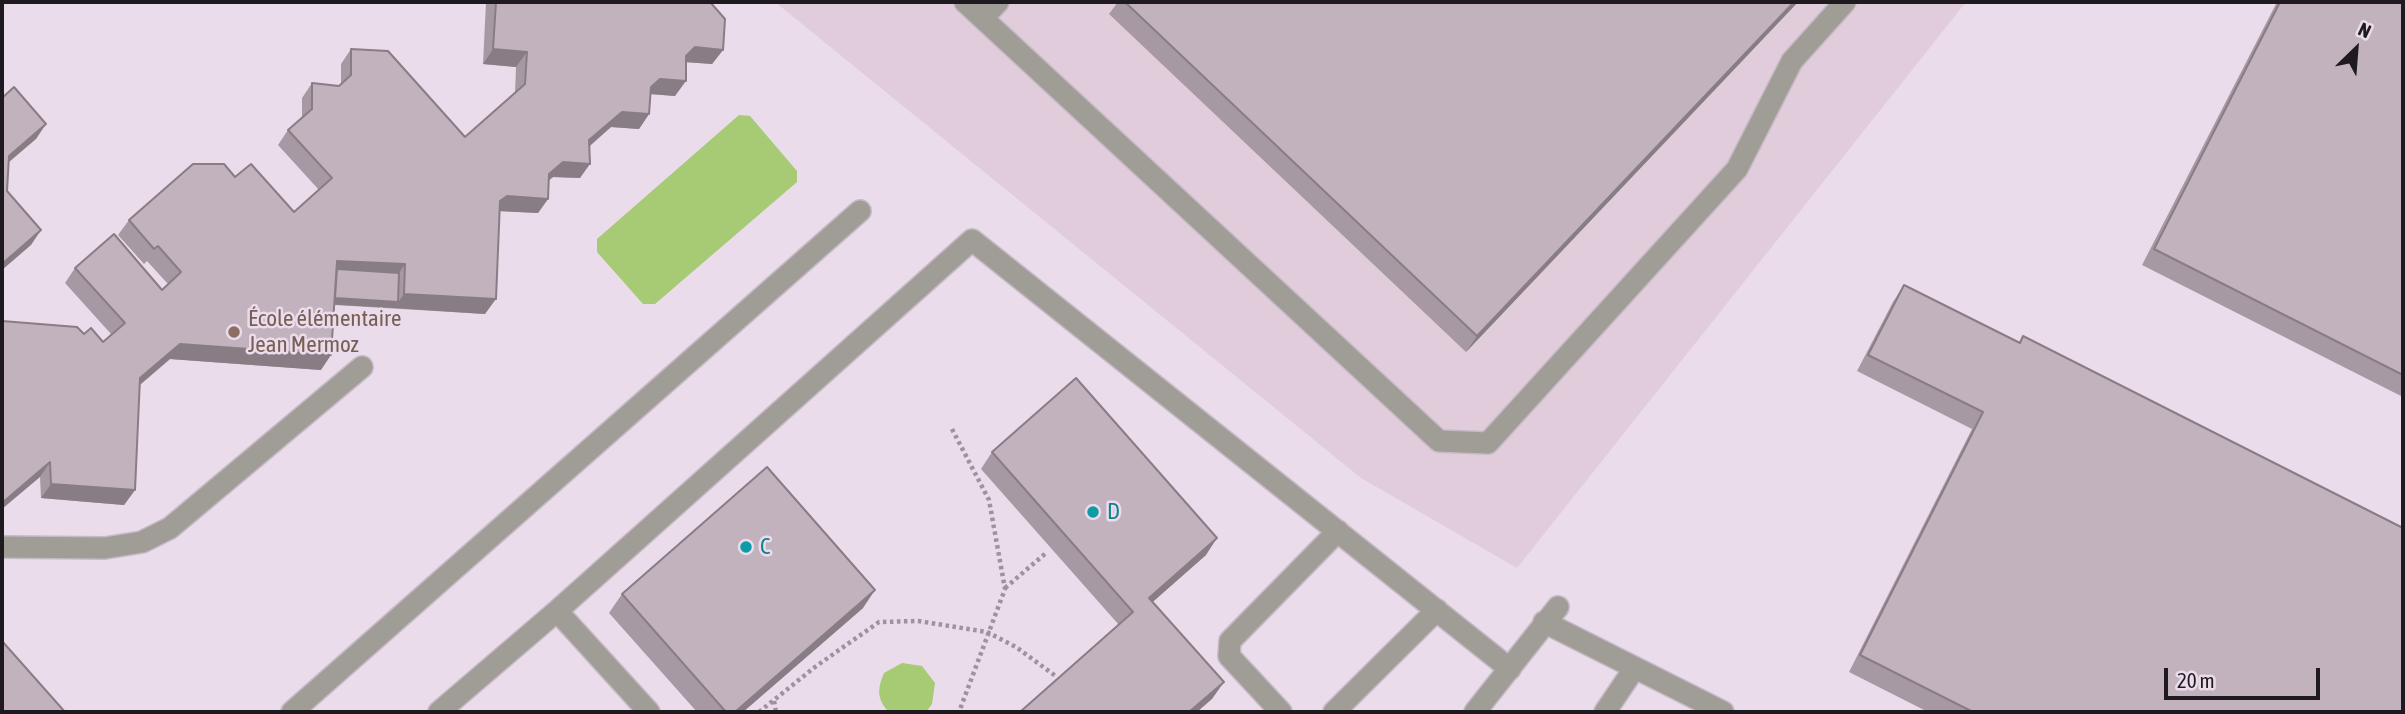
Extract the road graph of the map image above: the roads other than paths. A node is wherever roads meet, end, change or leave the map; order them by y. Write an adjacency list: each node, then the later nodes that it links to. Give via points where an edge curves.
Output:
1 (965, 2): 4 (street)
2 (998, 2): 4 (street)
3 (1845, 2): 4 (street, via 1792,61 1737,170 1488,443 1439,441)
4 (982, 18)
5 (860, 211): 13 (street)
6 (362, 368): 8 (street, via 170,528 142,542 105,548)
7 (1338, 531): 9 (street); 10 (street, via 972,240); 16 (street, via 1230,641 1229,656)
8 (2, 547)
9 (1437, 610): 11 (street); 17 (street)
10 (557, 611): 14 (street); 15 (street)
11 (1510, 669): 12 (street, via 1551,615); 18 (street)
12 (1634, 669): 19 (street); 20 (street)
13 (292, 712)
14 (439, 712)
15 (649, 712)
16 (1281, 712)
17 (1334, 712)
18 (1475, 712)
19 (1605, 712)
20 (1723, 712)

